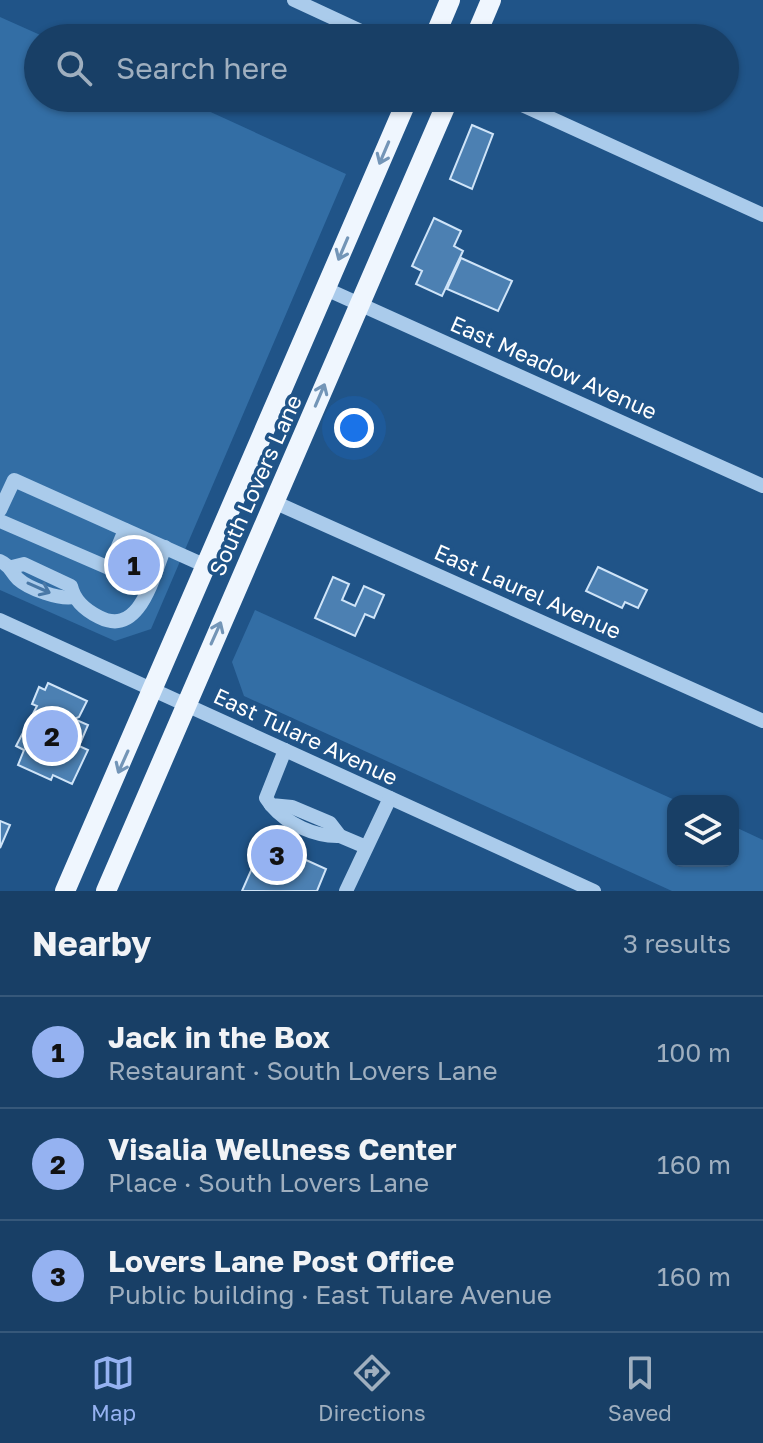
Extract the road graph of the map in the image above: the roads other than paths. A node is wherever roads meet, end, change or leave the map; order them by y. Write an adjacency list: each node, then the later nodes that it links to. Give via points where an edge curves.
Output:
1 (294, 0): 4 (street)
2 (450, 0): 5 (main road)
3 (491, 0): 6 (main road)
4 (346, 24)
5 (440, 24)
6 (481, 24)
7 (402, 112): 11 (main road, South Lovers Lane, one-way to 11)
8 (443, 112): 12 (main road, South Lovers Lane)
9 (538, 112): 10 (street)
10 (763, 215)
11 (326, 289): 12 (street, East Meadow Avenue); 20 (main road, South Lovers Lane)
12 (360, 304): 13 (street, East Meadow Avenue); 14 (main road, South Lovers Lane, one-way to 12)
13 (763, 486)
14 (274, 502): 23 (main road, South Lovers Lane, one-way to 14); 24 (street, East Laurel Avenue)
15 (0, 510): 17 (street, via 14,480)
16 (0, 521): 17 (street, via 109,568)
17 (125, 530): 18 (street)
18 (165, 547): 19 (street, one-way to 18, via 19,579 63,599 74,597 109,622 125,622 136,613); 20 (street)
19 (6, 564)
20 (206, 566): 22 (main road, South Lovers Lane)
21 (0, 620): 22 (street, East Tulare Avenue)
22 (154, 690): 23 (street, East Tulare Avenue); 28 (main road, South Lovers Lane, one-way to 28)
23 (186, 704): 25 (street, East Tulare Avenue); 29 (main road, South Lovers Lane)
24 (763, 721)
25 (285, 750): 26 (street, East Tulare Avenue); 27 (street, via 268,789 271,805 292,807 330,823 340,836)
26 (390, 798): 27 (street); 31 (street, East Tulare Avenue)
27 (366, 847): 30 (street)
28 (65, 891)
29 (106, 891)
30 (346, 891)
31 (594, 891)

